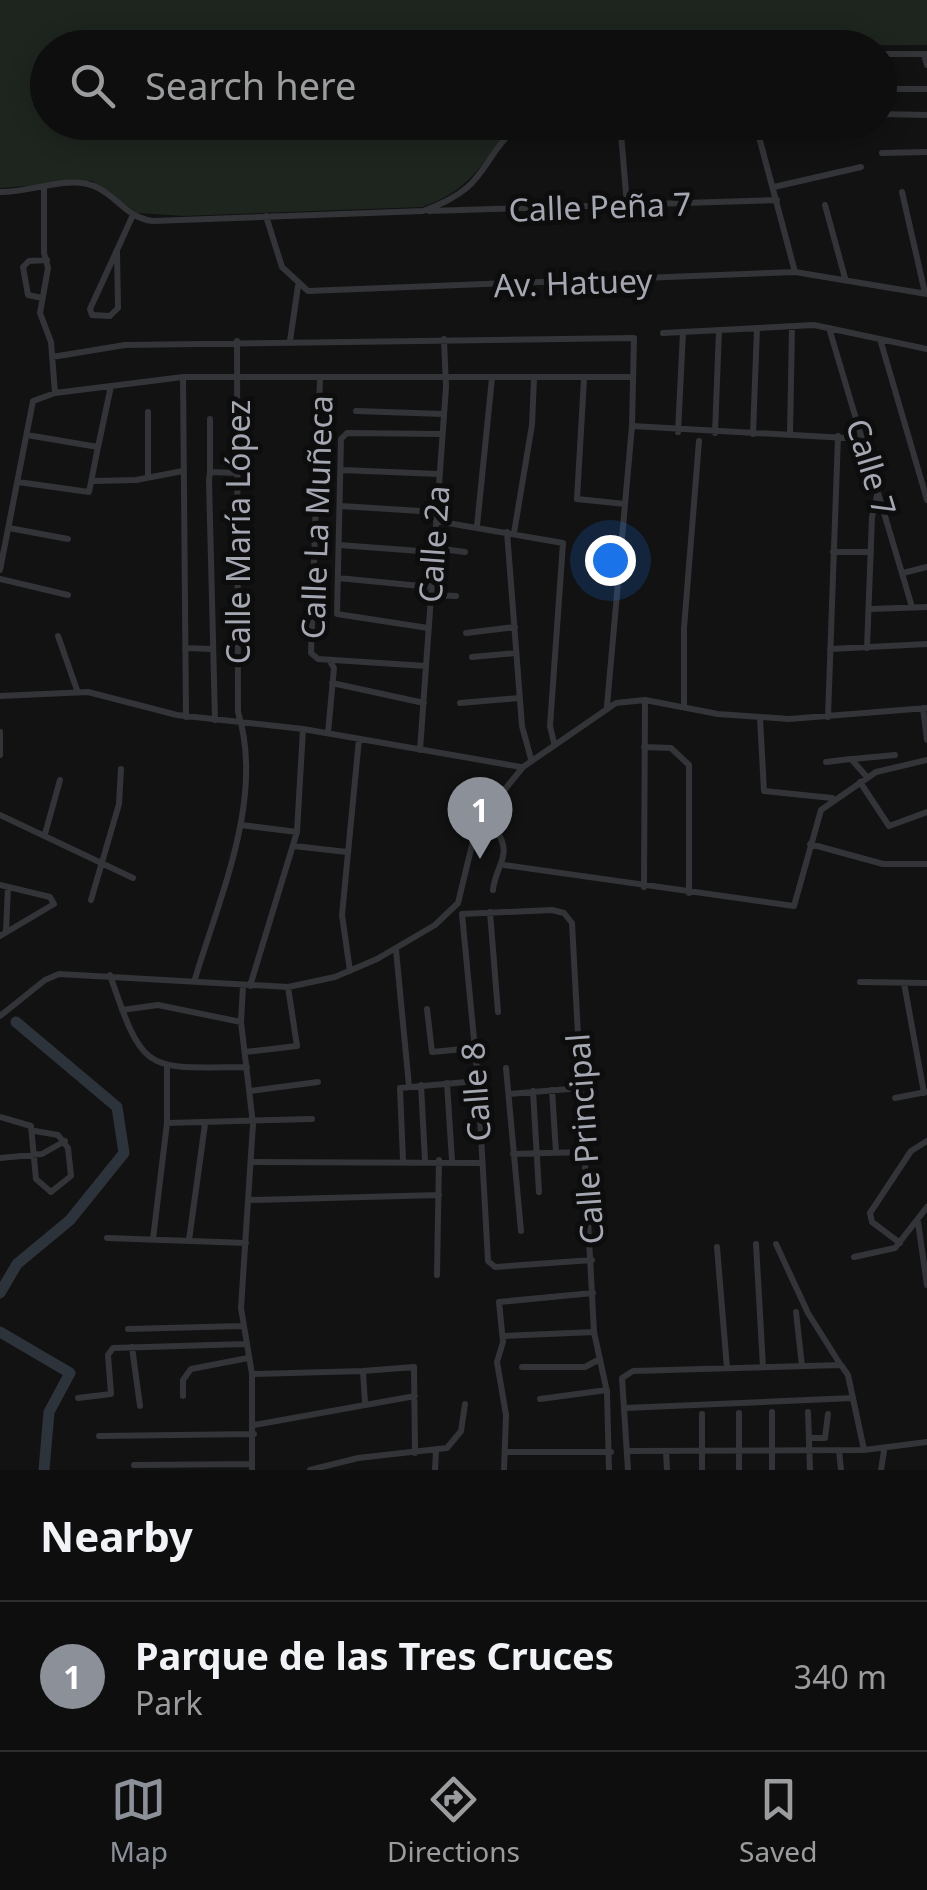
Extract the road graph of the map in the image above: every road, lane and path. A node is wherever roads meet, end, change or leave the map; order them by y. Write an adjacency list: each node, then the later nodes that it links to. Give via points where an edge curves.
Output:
1 (897, 54): 2 (street)
2 (926, 54): 3 (street)
3 (927, 64)
4 (897, 89): 5 (street)
5 (927, 89)
6 (897, 115): 7 (street)
7 (927, 116)
8 (509, 140): 21 (street, via 477,182)
9 (622, 140): 19 (street)
10 (760, 140): 14 (street)
11 (927, 152): 12 (street)
12 (882, 153)
13 (861, 167): 14 (street)
14 (774, 188): 18 (street)
15 (44, 189): 16 (street); 22 (street, via 73,182 95,186); 25 (street)
16 (0, 192)
17 (902, 192): 29 (street)
18 (778, 200): 19 (street, Calle Peña 7); 26 (street)
19 (627, 205): 21 (street, Calle Peña 7)
20 (825, 206): 27 (street)
21 (423, 211): 23 (street, Calle Peña 7)
22 (132, 216): 23 (street, Calle Peña 7); 24 (street)
23 (266, 216): 28 (street, via 276,256)
24 (118, 250): 24 (street, via 118,308 110,316 92,316)
25 (47, 260): 30 (street); 30 (street, via 23,267 28,295)
26 (795, 272): 27 (street, Av. Hatuey); 28 (street, Av. Hatuey, via 308,292)
27 (845, 278): 29 (street, Av. Hatuey)
28 (298, 286): 39 (street)
29 (926, 294)
30 (42, 298): 42 (street)
31 (792, 327): 32 (street); 33 (street); 63 (street)
32 (757, 328): 34 (street); 61 (street)
33 (829, 328): 37 (street); 65 (street, Calle 7)
34 (718, 330): 35 (street); 59 (street)
35 (682, 332): 36 (street); 58 (street)
36 (663, 333)
37 (880, 337): 41 (street); 77 (street)
38 (444, 339): 39 (street); 45 (street, via 634,338); 47 (street, Calle 2a)
39 (290, 340): 40 (street)
40 (237, 341): 42 (street, via 125,345); 44 (street, Calle María López)
41 (927, 349)
42 (52, 357): 52 (street)
43 (183, 377): 44 (street); 51 (street); 69 (street)
44 (237, 377): 46 (street); 71 (street, Calle María López)
45 (633, 377): 50 (street); 57 (street)
46 (320, 378): 47 (street); 112 (street, Calle La Muñeca, via 310,650)
47 (447, 378): 48 (street); 55 (street, Calle 2a)
48 (492, 378): 49 (street); 81 (street)
49 (534, 378): 50 (street); 83 (street, via 532,426)
50 (584, 379): 78 (street, via 577,500)
51 (111, 386): 52 (street); 67 (street)
52 (54, 393): 62 (street, via 35,398)
53 (356, 411): 55 (street)
54 (148, 412): 73 (street)
55 (442, 414): 60 (street, Calle 2a)
56 (210, 420): 70 (street)
57 (632, 426): 58 (street); 78 (street)
58 (678, 432): 59 (street)
59 (715, 432): 61 (street)
60 (441, 434): 68 (street, via 345,433); 72 (street, Calle 2a)
61 (753, 434): 63 (street)
62 (27, 435): 67 (street); 75 (street)
63 (790, 435): 64 (street)
64 (838, 436): 65 (street); 88 (street)
65 (864, 439): 76 (street, Calle 7)
66 (699, 441): 122 (street)
67 (98, 447): 74 (street)
68 (342, 470): 72 (street); 79 (street)
69 (183, 471): 73 (street); 106 (street)
70 (210, 472): 71 (street); 108 (street)
71 (238, 473): 128 (street, Calle María López)
72 (438, 474): 80 (street, Calle 2a)
73 (148, 476): 74 (street)
74 (94, 480): 75 (street, via 87,492)
75 (18, 482): 82 (street)
76 (879, 486): 89 (street); 92 (street, Calle 7)
77 (927, 500)
78 (625, 504): 121 (street)
79 (341, 506): 80 (street); 85 (street)
80 (436, 517): 81 (street); 86 (street, Calle 2a)
81 (477, 526): 83 (street)
82 (9, 528): 84 (street); 91 (street)
83 (511, 532): 101 (street); 134 (street, via 563,543)
84 (68, 539)
85 (339, 545): 86 (street); 93 (street)
86 (433, 550): 87 (street); 95 (street, Calle 2a)
87 (465, 552)
88 (834, 552): 89 (street); 109 (street)
89 (871, 552): 100 (street)
90 (927, 566): 92 (street)
91 (0, 570)
92 (902, 573): 98 (street, Calle 7)
93 (338, 578): 95 (street); 102 (street, via 338,616)
94 (0, 579): 96 (street)
95 (431, 591): 97 (street); 102 (street, Calle 2a)
96 (68, 595)
97 (456, 596)
98 (912, 607): 99 (street); 100 (street)
99 (927, 607)
100 (870, 609): 107 (street)
101 (514, 627): 103 (street); 110 (street)
102 (428, 628): 113 (street, Calle 2a)
103 (466, 633)
104 (58, 636): 115 (street)
105 (927, 644): 107 (street)
106 (185, 648): 108 (street); 124 (street)
107 (867, 648): 109 (street)
108 (212, 649): 127 (street)
109 (830, 649): 125 (street)
110 (516, 653): 111 (street); 117 (street)
111 (472, 657)
112 (328, 659): 113 (street); 114 (street)
113 (426, 666): 119 (street, Calle 2a)
114 (332, 683): 119 (street); 131 (street)
115 (77, 690): 116 (street); 124 (street)
116 (0, 696)
117 (520, 698): 120 (street); 139 (street)
118 (645, 700): 121 (street); 122 (street); 135 (street)
119 (424, 703): 136 (street, Calle 2a)
120 (460, 703)
121 (607, 706): 134 (street)
122 (684, 706): 126 (street)
123 (925, 708): 125 (street); 133 (street)
124 (186, 717): 127 (street)
125 (828, 717): 126 (street)
126 (760, 718): 147 (street, via 764,791)
127 (215, 720): 128 (street)
128 (241, 722): 129 (street); 150 (street, Calle María López)
129 (303, 729): 131 (street); 152 (street)
130 (0, 732): 137 (street)
131 (328, 734): 132 (street)
132 (358, 739): 136 (street); 156 (street)
133 (927, 740)
134 (554, 743): 139 (street)
135 (644, 747): 162 (street); 164 (street, via 671,748 690,765)
136 (420, 750): 143 (street)
137 (0, 755)
138 (895, 755): 140 (street)
139 (531, 759): 143 (street)
140 (851, 760): 142 (street); 146 (street)
141 (927, 760): 146 (street)
142 (826, 762)
143 (522, 767): 151 (street)
144 (121, 769): 157 (street, via 119,804)
145 (60, 780): 153 (street)
146 (863, 780): 147 (street); 148 (street, via 888,826)
147 (833, 798): 154 (street, via 818,815)
148 (927, 812)
149 (0, 814): 153 (street)
150 (241, 825): 152 (street); 173 (street, Calle María López)
151 (475, 831): 159 (street, via 500,833); 166 (street)
152 (298, 832): 155 (street)
153 (45, 834): 157 (street)
154 (810, 844): 158 (street, via 882,864); 164 (street, via 794,906)
155 (294, 846): 156 (street); 177 (street)
156 (347, 852): 171 (street, via 342,915)
157 (100, 862): 160 (street); 165 (street)
158 (927, 864)
159 (504, 865): 162 (street); 163 (street)
160 (133, 878)
161 (4, 886): 169 (street); 169 (street, via 50,897 54,904)
162 (644, 888): 164 (street)
163 (493, 890)
164 (689, 893)
165 (91, 900)
166 (454, 908): 168 (street); 170 (street)
167 (490, 912): 168 (street, Calle Principal); 181 (street); 194 (street, Calle Principal, via 552,910 571,920)
168 (462, 914): 184 (street, Calle 8)
169 (3, 934)
170 (396, 950): 171 (street); 192 (street)
171 (350, 971): 178 (street)
172 (110, 975): 173 (street); 180 (street); 182 (street, via 51,976)
173 (195, 979): 177 (street)
174 (860, 982): 176 (street)
175 (927, 983): 176 (street)
176 (904, 984): 198 (street)
177 (247, 986): 178 (street); 183 (street)
178 (288, 987): 185 (street, via 297,1046)
179 (427, 1009): 184 (street, via 432,1052)
180 (122, 1010): 183 (street, via 158,1004); 187 (street, via 134,1043)
181 (498, 1012)
182 (0, 1016)
183 (241, 1022): 185 (street)
184 (474, 1048): 189 (street, Calle 8)
185 (245, 1052): 186 (street)
186 (247, 1067): 187 (street); 196 (street)
187 (167, 1068): 203 (street)
188 (506, 1068): 199 (street)
189 (478, 1081): 191 (street); 220 (street, Calle 8)
190 (318, 1082): 196 (street)
191 (447, 1083): 193 (street); 218 (street)
192 (409, 1086): 193 (street); 215 (street, via 399,1091)
193 (422, 1086): 216 (street)
194 (581, 1088): 195 (street); 210 (street, Calle Principal)
195 (552, 1090): 197 (street); 209 (street)
196 (251, 1091): 205 (street)
197 (533, 1091): 199 (street); 211 (street)
198 (925, 1092): 200 (street)
199 (509, 1094): 213 (street)
200 (896, 1098)
201 (0, 1117): 206 (street, via 26,1122)
202 (312, 1119): 205 (street)
203 (167, 1123): 204 (street); 228 (street)
204 (204, 1124): 205 (street); 229 (street)
205 (253, 1124): 219 (street)
206 (35, 1131): 207 (street); 212 (street)
207 (66, 1141): 212 (street); 212 (street, via 71,1176 51,1192 40,1185)
208 (927, 1141): 231 (street, via 912,1151 870,1212 872,1222)
209 (556, 1152): 210 (street); 211 (street)
210 (584, 1152): 236 (street, Calle Principal)
211 (536, 1153): 213 (street); 221 (street)
212 (33, 1154): 214 (street)
213 (513, 1154): 226 (street)
214 (0, 1158)
215 (403, 1160): 216 (street); 219 (street)
216 (425, 1160): 217 (street)
217 (439, 1160): 218 (street); 222 (street)
218 (452, 1160): 220 (street)
219 (253, 1162): 223 (street)
220 (480, 1163): 236 (street, Calle 8, via 487,1254 495,1267)
221 (539, 1192)
222 (439, 1195): 223 (street); 237 (street)
223 (251, 1200): 230 (street)
224 (927, 1207): 225 (street)
225 (918, 1220): 231 (street); 238 (street)
226 (520, 1231)
227 (108, 1238): 228 (street)
228 (153, 1239): 229 (street)
229 (189, 1240): 230 (street)
230 (246, 1242): 241 (street)
231 (900, 1243): 235 (street)
232 (756, 1244): 252 (street)
233 (776, 1244): 249 (street)
234 (717, 1248): 253 (street)
235 (854, 1257)
236 (592, 1260): 239 (street, Calle Principal)
237 (437, 1274)
238 (927, 1285)
239 (594, 1292): 243 (street, Calle Principal); 244 (street, via 499,1302)
240 (796, 1312): 250 (street)
241 (242, 1326): 242 (street); 245 (street)
242 (128, 1328)
243 (594, 1332): 244 (street); 248 (street, Calle Principal)
244 (502, 1336): 286 (street, via 496,1362)
245 (246, 1344): 246 (street); 247 (street)
246 (132, 1347): 259 (street, via 108,1352 111,1394); 264 (street)
247 (249, 1358): 255 (street); 257 (street, via 190,1368)
248 (600, 1359): 251 (street, via 585,1367); 256 (street, Calle Principal)
249 (841, 1365): 250 (street); 260 (street)
250 (802, 1366): 252 (street)
251 (522, 1367)
252 (763, 1367): 253 (street)
253 (727, 1368): 265 (street, via 626,1372)
254 (364, 1371): 255 (street); 258 (street, via 412,1366); 262 (street)
255 (252, 1374): 271 (street)
256 (607, 1390): 261 (street); 287 (street, Calle Principal)
257 (182, 1396)
258 (416, 1396): 262 (street); 285 (street)
259 (78, 1398)
260 (853, 1398): 265 (street); 279 (street)
261 (540, 1399)
262 (364, 1403): 271 (street)
263 (465, 1404): 281 (street, via 456,1441)
264 (140, 1406)
265 (624, 1408): 282 (street)
266 (772, 1412): 276 (street)
267 (808, 1412): 273 (street)
268 (739, 1413): 275 (street)
269 (702, 1414): 284 (street)
270 (828, 1414): 273 (street, via 825,1438)
271 (254, 1429): 272 (street); 290 (street)
272 (99, 1436)
273 (809, 1438): 277 (street)
274 (927, 1442): 280 (street)
275 (739, 1450): 276 (street); 284 (street); 299 (street)
276 (773, 1450): 277 (street); 300 (street)
277 (809, 1450): 278 (street); 301 (street)
278 (839, 1450): 279 (street); 302 (street)
279 (864, 1450): 280 (street)
280 (885, 1450): 303 (street)
281 (436, 1451): 285 (street); 293 (street)
282 (628, 1451): 283 (street); 296 (street)
283 (666, 1451): 284 (street); 297 (street)
284 (703, 1451): 298 (street)
285 (415, 1452): 288 (street)
286 (507, 1452): 287 (street); 294 (street)
287 (611, 1452): 295 (street, Calle Principal)
288 (358, 1458): 291 (street); 292 (street)
289 (134, 1465): 290 (street)
290 (252, 1467)
291 (311, 1470)
292 (358, 1470)
293 (435, 1470)
294 (504, 1470)
295 (609, 1470)
296 (628, 1470)
297 (667, 1470)
298 (702, 1470)
299 (739, 1470)
300 (772, 1470)
301 (810, 1470)
302 (841, 1470)
303 (881, 1470)

